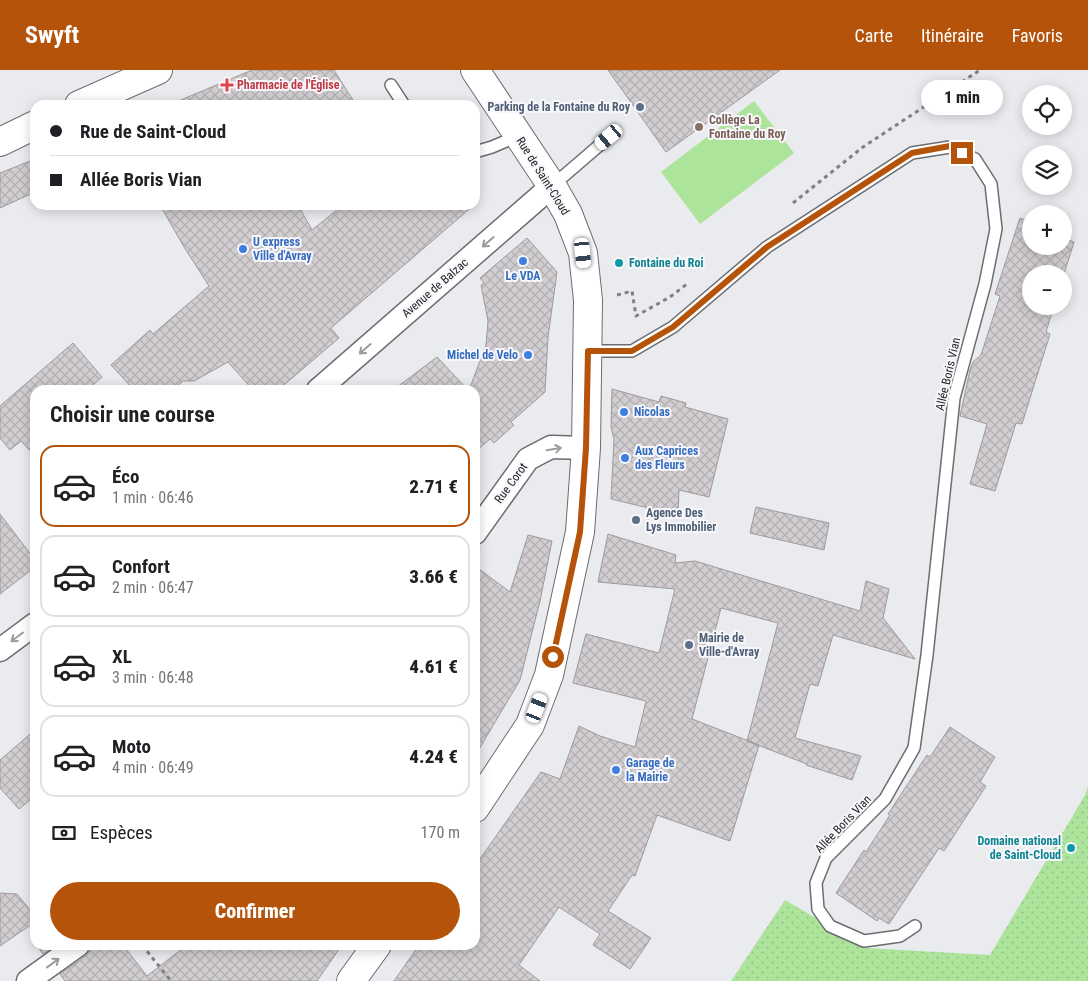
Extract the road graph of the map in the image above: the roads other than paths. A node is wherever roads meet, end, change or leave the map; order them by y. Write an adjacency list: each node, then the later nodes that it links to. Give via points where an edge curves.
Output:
1 (158, 70): 4 (main road)
2 (475, 70): 7 (main road, Rue de Saint-Cloud)
3 (391, 85): 5 (lane)
4 (90, 100)
5 (401, 100)
6 (30, 127): 9 (main road)
7 (518, 136): 10 (lane); 11 (main road, Rue de Saint-Cloud)
8 (609, 137): 11 (lane)
9 (0, 142)
10 (480, 151)
11 (552, 186): 12 (main road, Rue de Saint-Cloud, via 568,214 583,253 588,300); 13 (street, Avenue de Balzac, one-way to 13)
12 (588, 351): 14 (main road, Rue de Saint-Cloud); 19 (lane, Allée Boris Vian, via 632,351 673,327 767,247 912,153 950,146 974,159 991,184 996,229 985,284 954,398 914,748 885,800 826,858 816,883 818,909 830,926 864,941 900,936)
13 (324, 385)
14 (586, 448): 15 (street, Rue Corot, one-way to 14, via 528,459 551,447); 18 (main road, Rue de Saint-Cloud, via 580,532 550,675 530,725)
15 (480, 526)
16 (30, 628): 17 (street, one-way to 17)
17 (0, 650)
18 (480, 800)
19 (915, 926)
20 (71, 950): 22 (street, one-way to 20)
21 (373, 950): 23 (main road)
22 (28, 981)
23 (350, 981)

